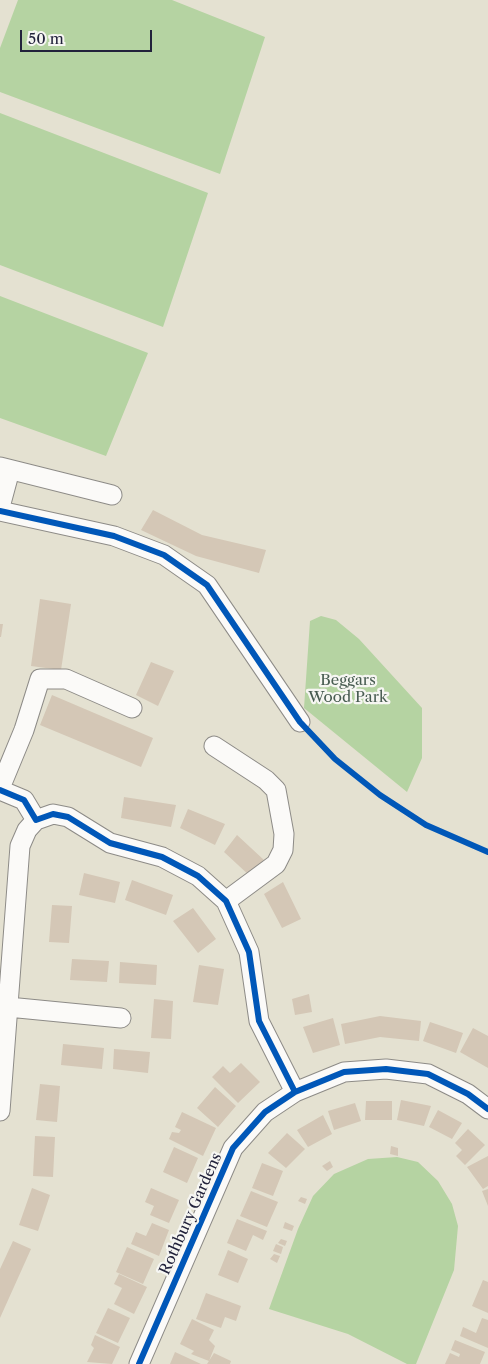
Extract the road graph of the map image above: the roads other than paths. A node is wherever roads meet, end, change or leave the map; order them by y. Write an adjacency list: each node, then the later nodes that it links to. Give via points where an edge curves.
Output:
1 (5, 469): 2 (street); 3 (street)
2 (112, 495)
3 (0, 507)
4 (0, 510): 6 (street, via 114,536 164,555 207,585)
5 (132, 708): 8 (street, via 66,679 40,679)
6 (300, 722)
7 (214, 746): 10 (street, via 276,790 284,834 283,850 276,864)
8 (0, 789): 9 (street, via 24,800)
9 (36, 820): 10 (street, via 53,814 68,817 110,843 162,857 198,876); 11 (street, via 20,846)
10 (226, 901): 13 (street, via 249,952 259,1020)
11 (8, 1007): 12 (street); 15 (street)
12 (121, 1018)
13 (295, 1092): 14 (street, Rothbury Gardens, via 344,1072 386,1069 428,1074 468,1094); 16 (street, Rothbury Gardens, via 265,1112 233,1148)
14 (488, 1109)
15 (0, 1111)
16 (140, 1364)

